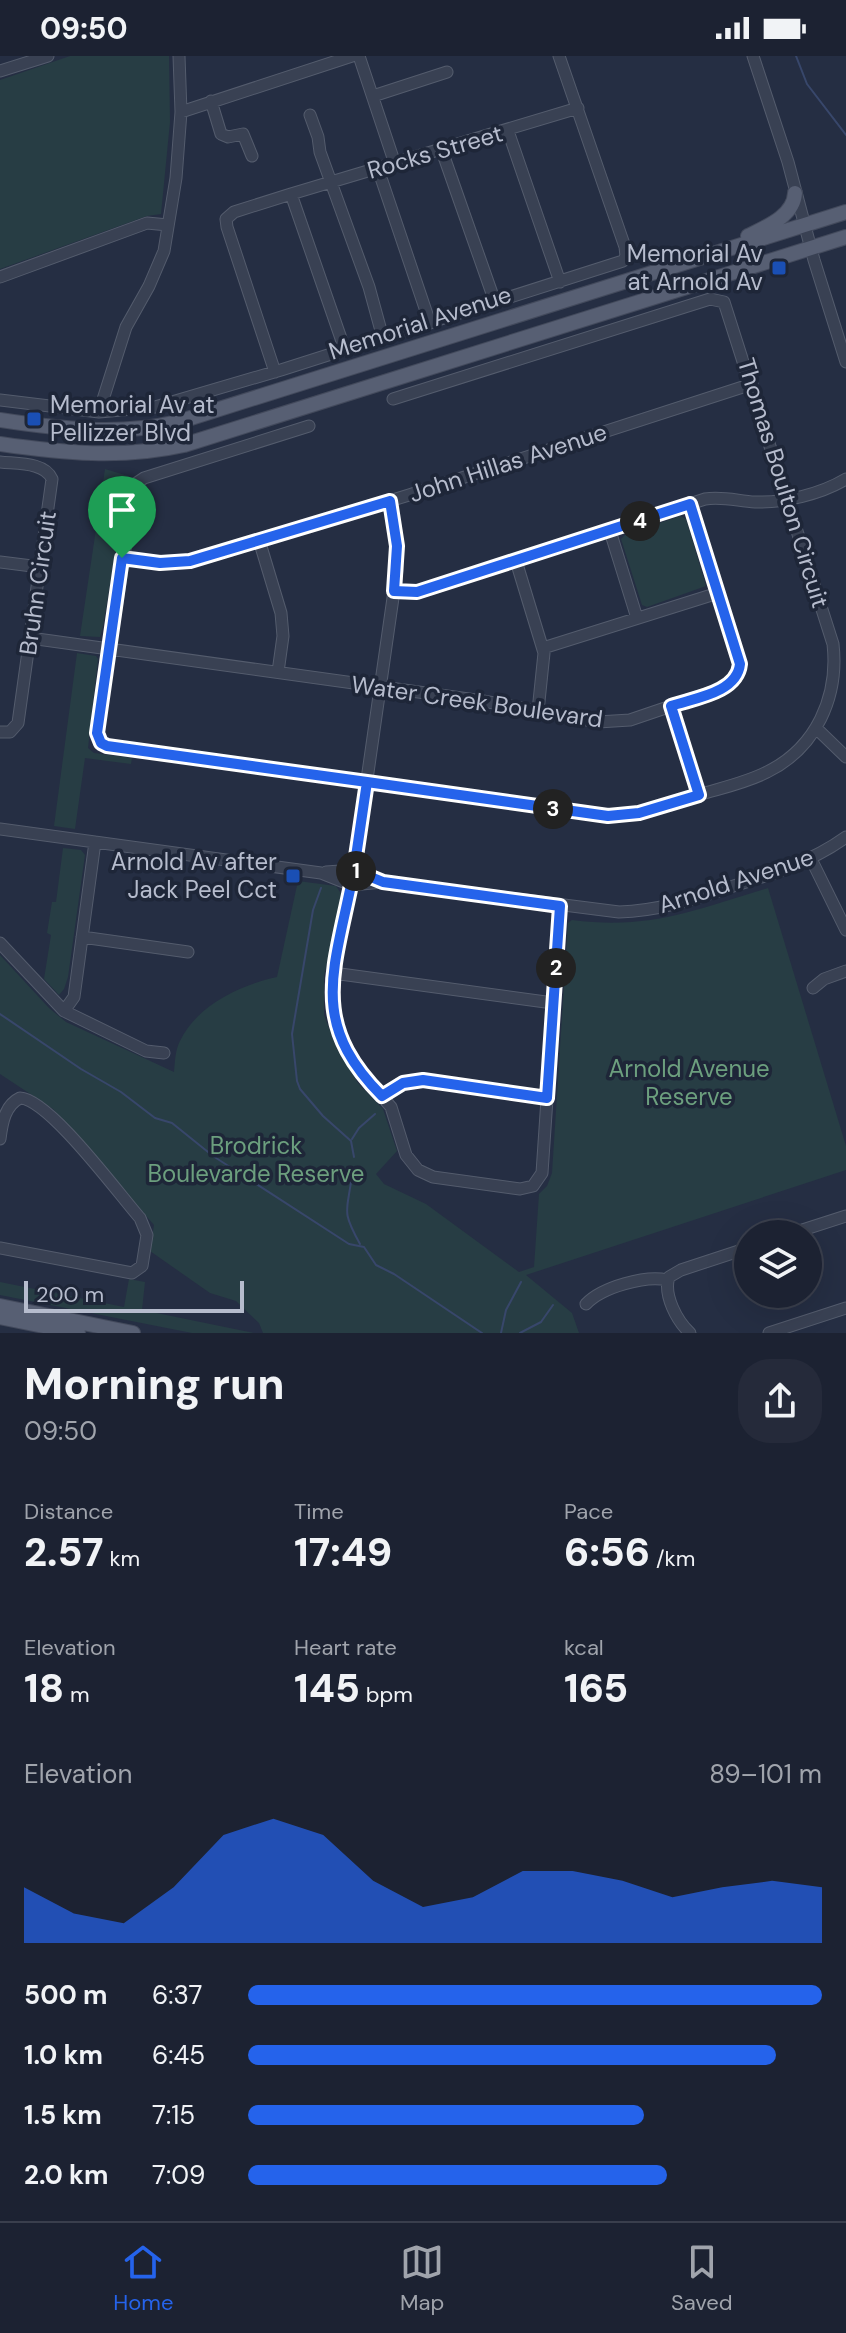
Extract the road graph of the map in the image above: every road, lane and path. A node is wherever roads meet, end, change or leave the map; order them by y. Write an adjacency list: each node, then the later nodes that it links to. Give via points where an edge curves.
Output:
1 (48, 56): 7 (street)
2 (179, 56): 12 (street)
3 (352, 56): 10 (street)
4 (359, 56): 9 (street)
5 (559, 56): 11 (street)
6 (753, 56): 20 (street)
7 (0, 71)
8 (447, 72): 9 (street)
9 (373, 96): 17 (street)
10 (211, 101): 12 (street); 16 (street, via 221,134 243,134)
11 (578, 108): 14 (street, Rocks Street); 29 (street, via 626,256 617,264)
12 (181, 112): 23 (street)
13 (310, 115): 19 (street)
14 (508, 131): 15 (street, Rocks Street); 29 (street)
15 (442, 151): 17 (street, Rocks Street); 30 (street)
16 (252, 156)
17 (395, 164): 18 (street, Rocks Street)
18 (378, 169): 19 (street, Rocks Street); 31 (street)
19 (332, 182): 21 (street, Rocks Street); 32 (street)
20 (795, 193): 24 (street); 26 (main road, via 787,212)
21 (291, 194): 33 (street); 35 (street, Rocks Street, via 226,219)
22 (846, 212): 24 (main road, Memorial Avenue)
23 (168, 225): 28 (street, via 147,223); 39 (street, via 164,251 126,327)
24 (804, 225): 26 (main road, Memorial Avenue); 27 (street)
25 (846, 237): 27 (main road, Memorial Avenue)
26 (731, 248): 40 (main road, Memorial Avenue, via 178,422 99,431)
27 (810, 248): 34 (street); 42 (main road, Memorial Avenue, via 184,445 106,454)
28 (0, 277)
29 (560, 282): 30 (street)
30 (495, 302): 31 (street)
31 (430, 323): 32 (street)
32 (383, 338): 33 (street)
33 (345, 350): 35 (street)
34 (846, 362)
35 (275, 372): 39 (street, via 155,407)
36 (752, 384): 37 (street, Thomas Boulton Circuit, via 728,308 714,298); 45 (street, Thomas Boulton Circuit); 46 (street, John Hillas Avenue)
37 (393, 399)
38 (0, 400): 39 (street)
39 (99, 412)
40 (0, 420)
41 (309, 426): 50 (street, Thomas Boulton Circuit, via 140,479 133,488)
42 (0, 444)
43 (0, 462): 53 (street, Bruhn Circuit, via 42,468 51,476)
44 (843, 482): 45 (street)
45 (788, 499): 47 (street, via 716,498); 64 (street, Thomas Boulton Circuit, via 834,655 830,697)
46 (390, 501): 49 (street, John Hillas Avenue); 54 (street, via 397,546)
47 (690, 504): 48 (street); 55 (street, Water Creek Boulevard)
48 (610, 531): 51 (street); 56 (street)
49 (259, 540): 50 (street, John Hillas Avenue, via 182,562); 60 (street, via 283,623)
50 (122, 558): 59 (street, Thomas Boulton Circuit)
51 (516, 561): 54 (street, via 420,592); 58 (street)
52 (0, 562): 53 (street)
53 (40, 567): 57 (street, Bruhn Circuit)
54 (394, 591): 61 (street)
55 (718, 593): 56 (street); 62 (street, Water Creek Boulevard, via 739,673 728,686)
56 (637, 618): 58 (street)
57 (30, 638): 59 (street, Water Creek Boulevard); 65 (street, Bruhn Circuit, via 18,723 10,732)
58 (543, 648): 63 (street)
59 (108, 649): 60 (street, Water Creek Boulevard); 67 (street, Thomas Boulton Circuit, via 97,733 104,745)
60 (278, 672): 61 (street, Water Creek Boulevard)
61 (381, 687): 63 (street, Water Creek Boulevard); 67 (street)
62 (671, 706): 63 (street, Water Creek Boulevard, via 614,722); 68 (street)
63 (538, 711)
64 (816, 728): 66 (street); 68 (street, Thomas Boulton Circuit, via 771,770)
65 (0, 732)
66 (846, 757)
67 (367, 782): 68 (street, Thomas Boulton Circuit, via 608,816 639,813); 73 (street)
68 (699, 795)
69 (0, 829): 71 (street, Arnold Avenue)
70 (846, 837): 72 (street, Arnold Avenue)
71 (95, 842): 73 (street, Arnold Avenue); 76 (street)
72 (811, 859): 74 (street, Arnold Avenue, via 663,907 619,912); 75 (street)
73 (352, 877): 74 (street, Arnold Avenue); 80 (street)
74 (560, 906): 82 (street)
75 (846, 930)
76 (82, 937): 78 (street); 83 (street, via 74,997)
77 (0, 943): 83 (street)
78 (188, 952)
79 (846, 971): 81 (street)
80 (333, 973): 82 (street); 85 (street, via 332,1007 340,1036)
81 (813, 988)
82 (553, 1003): 86 (street)
83 (64, 1011): 84 (street, via 146,1051)
84 (164, 1053)
85 (382, 1096): 86 (street, via 403,1083 423,1080); 86 (street, via 393,1111 406,1155 418,1170 433,1177 520,1189 541,1177)
86 (547, 1098)
87 (0, 1139): 90 (street, via 14,1100 27,1098 43,1108 140,1218 147,1235 142,1266 132,1273)
88 (846, 1216): 89 (street)
89 (822, 1224)
90 (0, 1248)
91 (734, 1253): 92 (street)
92 (667, 1280): 93 (street, via 651,1276 601,1293); 99 (street, via 675,1312)
93 (586, 1304)
94 (0, 1306): 98 (main road)
95 (846, 1308): 100 (street)
96 (0, 1317): 97 (main road)
97 (78, 1333)
98 (133, 1333)
99 (690, 1333)
100 (769, 1333)

